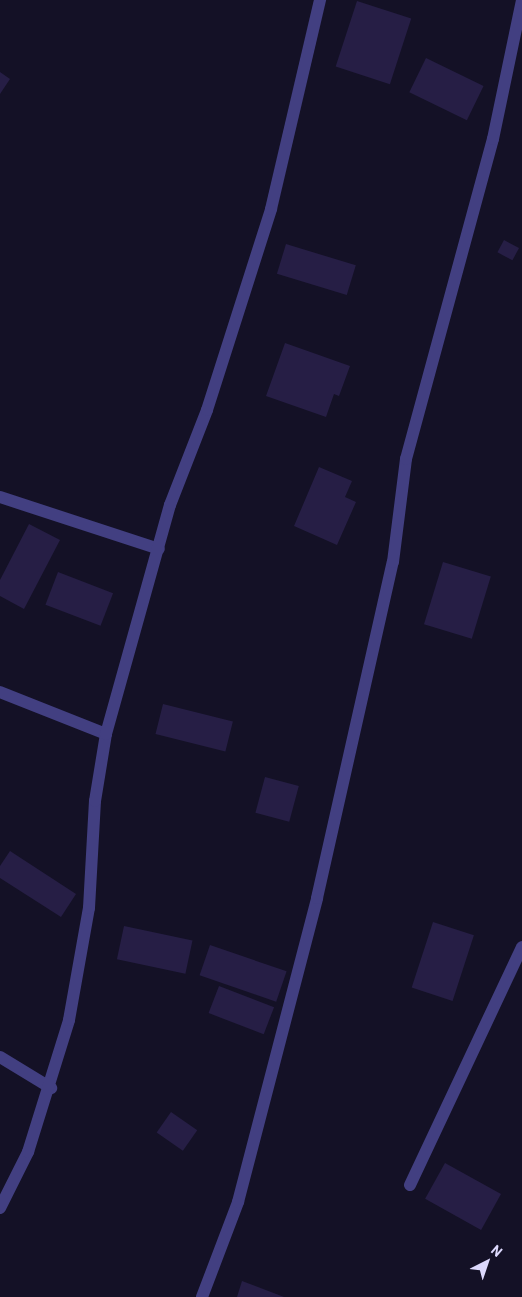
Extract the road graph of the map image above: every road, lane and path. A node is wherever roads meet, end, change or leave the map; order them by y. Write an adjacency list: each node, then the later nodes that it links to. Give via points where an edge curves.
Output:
1 (320, 0): 4 (street, via 271,208 207,410 170,505)
2 (522, 0): 12 (street, via 493,139 406,459 393,562 317,898 238,1202)
3 (0, 497): 4 (street)
4 (159, 549): 6 (street)
5 (0, 692): 6 (street)
6 (106, 734): 9 (street, via 96,801 89,908 69,1020)
7 (522, 947): 10 (street)
8 (0, 1057): 9 (street)
9 (51, 1088): 11 (street, via 28,1152)
10 (410, 1185)
11 (0, 1208)
12 (202, 1297)

